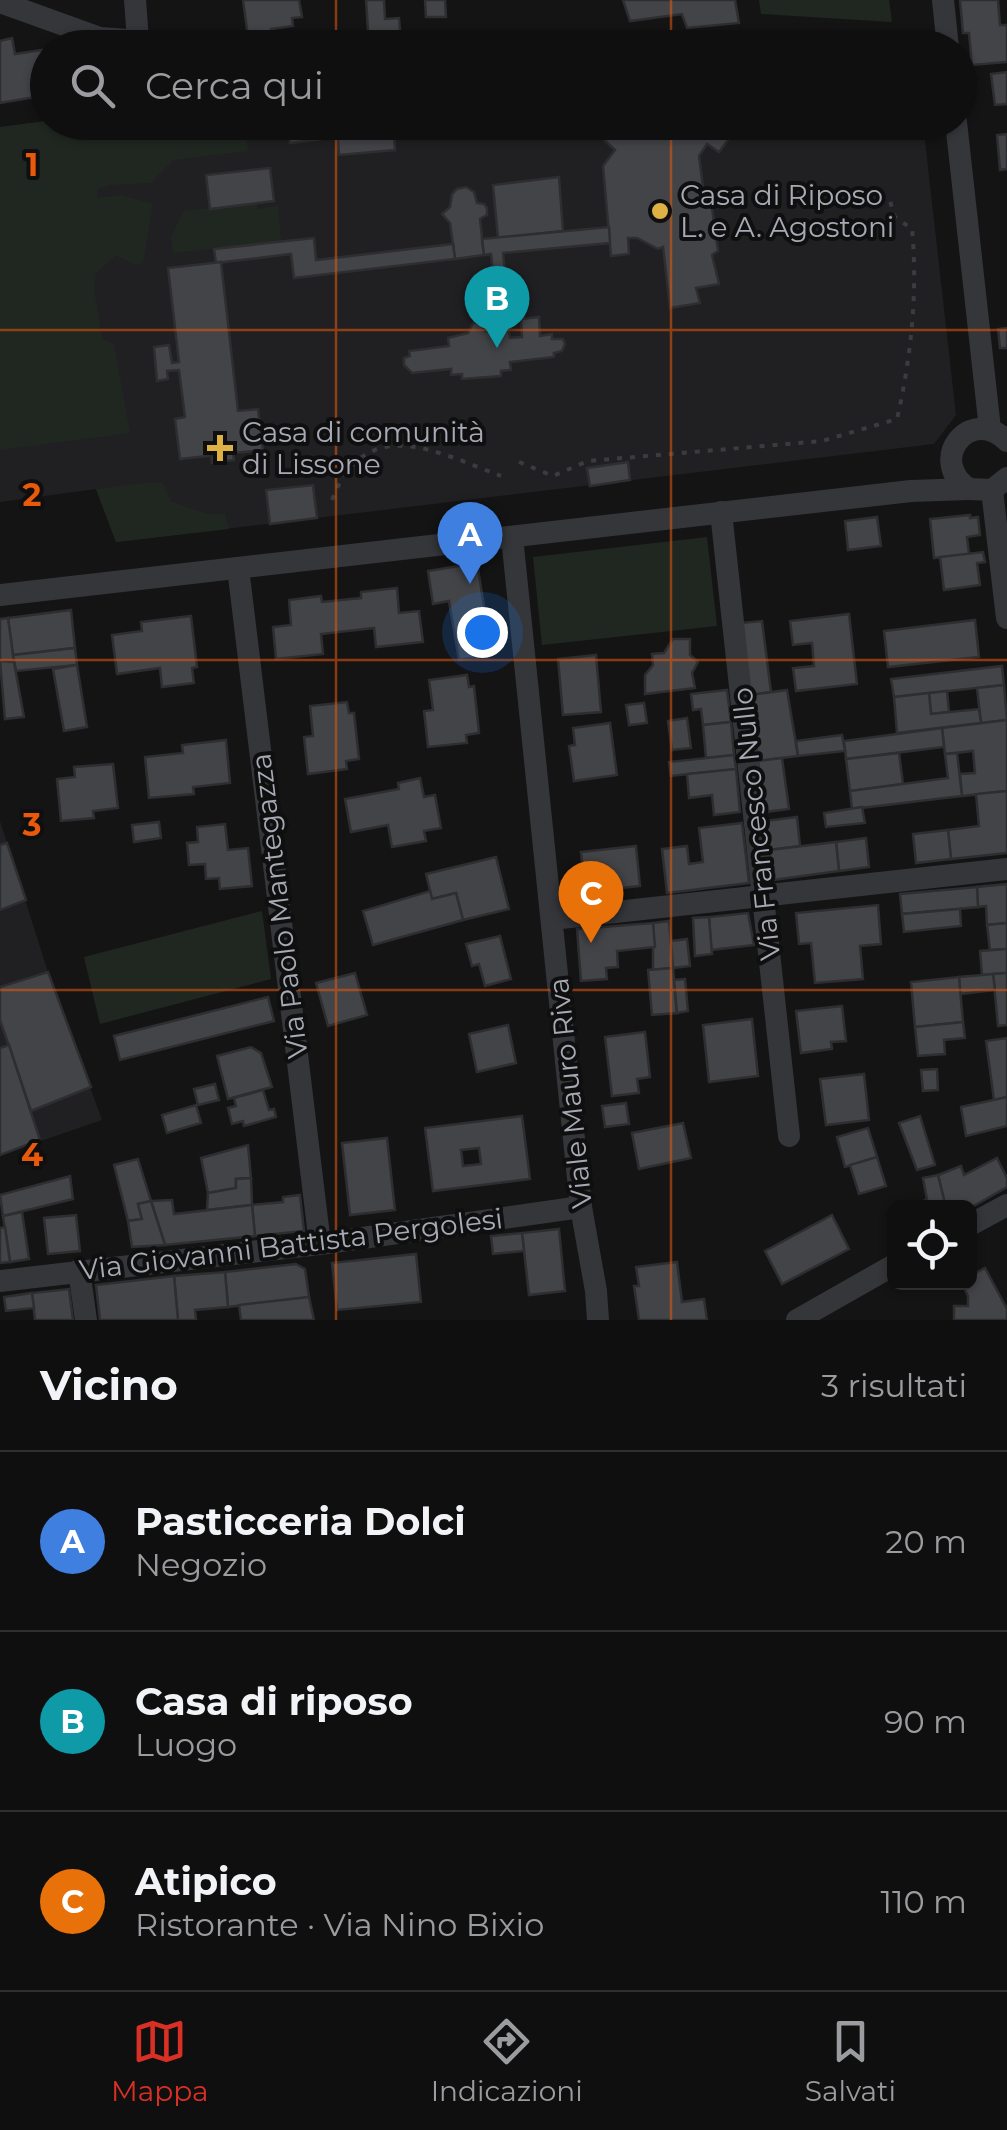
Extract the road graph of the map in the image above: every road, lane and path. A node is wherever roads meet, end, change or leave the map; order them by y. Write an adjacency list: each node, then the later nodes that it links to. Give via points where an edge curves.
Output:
1 (135, 0): 5 (street)
2 (943, 0): 6 (street)
3 (0, 2): 4 (street)
4 (78, 30)
5 (137, 30)
6 (946, 30)
7 (958, 140): 9 (street)
8 (890, 198): 11 (path, via 894,217 912,230 914,255 911,336 897,419 822,441 588,462 553,476)
9 (998, 435): 10 (street, via 979,428 960,437)
10 (951, 457): 13 (street, via 955,476); 14 (street)
11 (518, 462)
12 (502, 476): 15 (path, via 429,448 398,444 366,452 340,480)
13 (989, 485): 14 (street); 20 (street)
14 (911, 491): 16 (street)
15 (332, 500)
16 (721, 512): 17 (street); 22 (street, Via Francesco Nullo)
17 (512, 537): 18 (street); 23 (street, Viale Mauro Riva)
18 (238, 568): 19 (street); 28 (street, Via Paolo Mantegazza)
19 (0, 596)
20 (1007, 618)
21 (1007, 869): 22 (street)
22 (764, 896): 23 (street); 24 (street, Via Francesco Nullo)
23 (552, 919): 26 (street, Viale Mauro Riva)
24 (789, 1136)
25 (1007, 1204): 27 (street)
26 (581, 1207): 28 (street, Via Giovanni Battista Pergolesi); 32 (street, Viale Mauro Riva)
27 (977, 1221)
28 (320, 1244): 30 (street, Via Giovanni Battista Pergolesi)
29 (887, 1269): 36 (street)
30 (79, 1270): 31 (street, Via Giovanni Battista Pergolesi); 33 (street)
31 (0, 1280)
32 (596, 1290): 34 (street, Viale Mauro Riva); 35 (street, Viale Mauro Riva)
33 (86, 1320)
34 (598, 1320)
35 (609, 1320)
36 (797, 1320)

